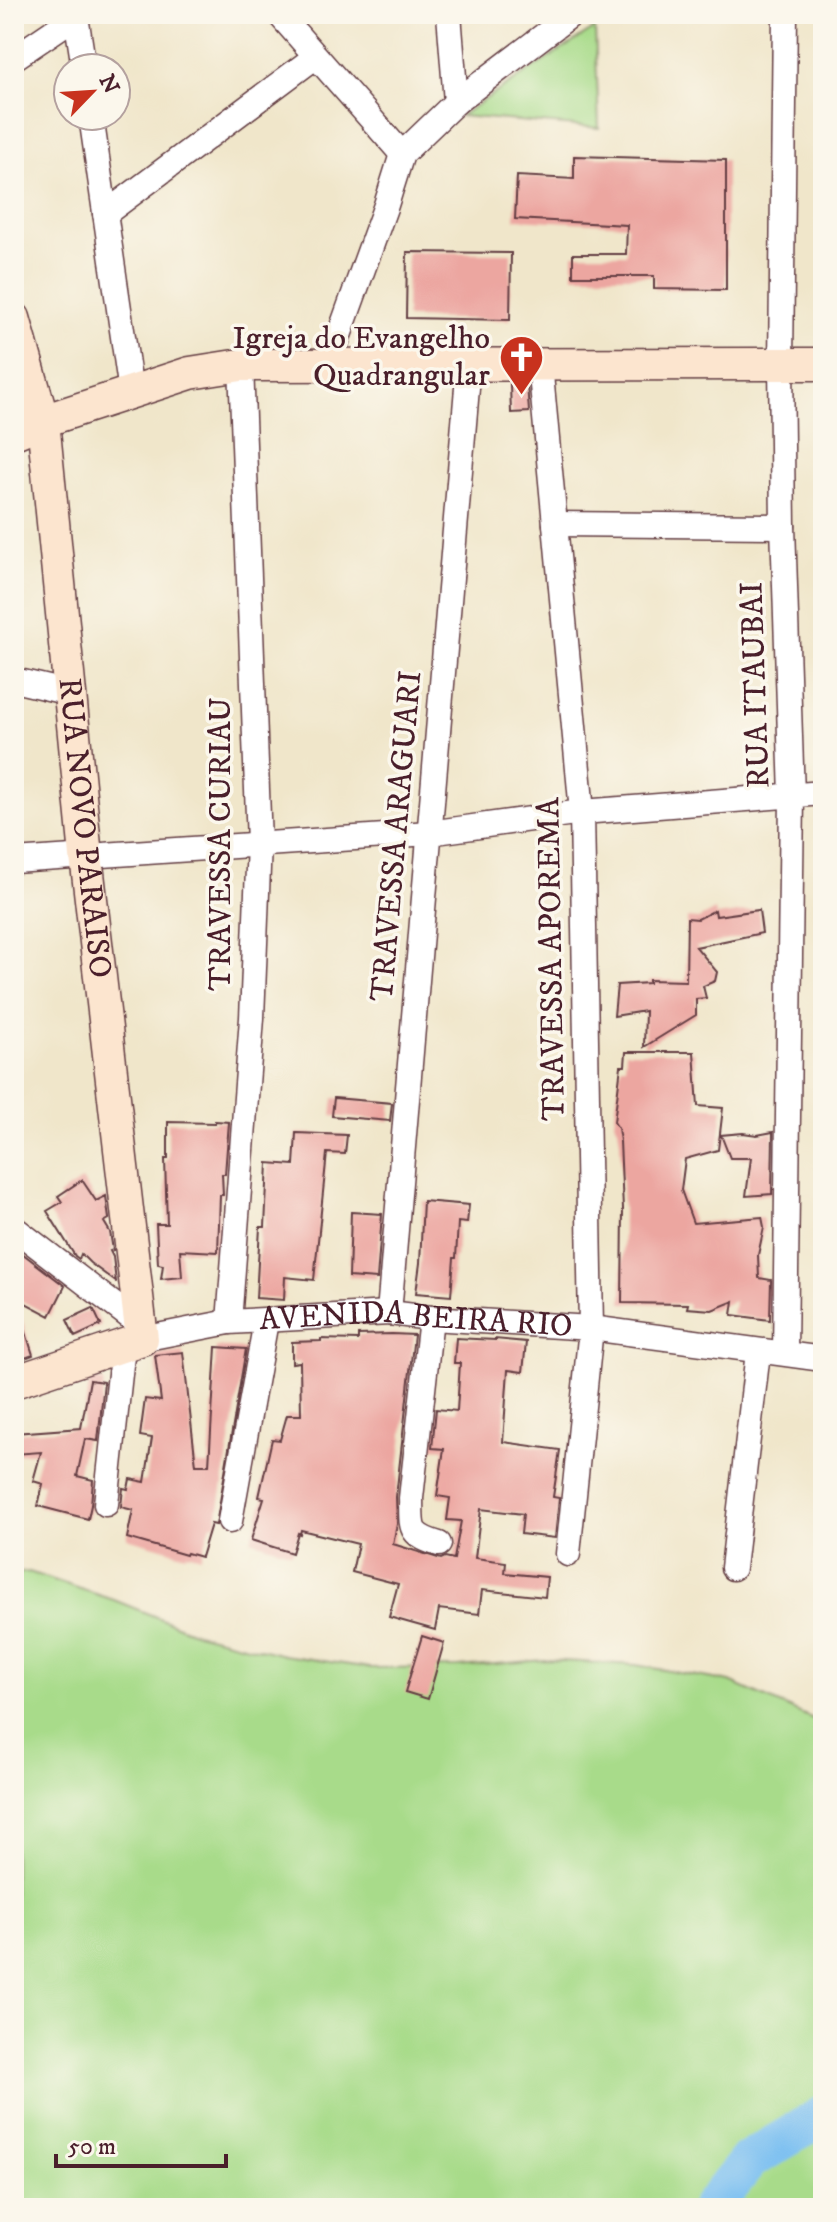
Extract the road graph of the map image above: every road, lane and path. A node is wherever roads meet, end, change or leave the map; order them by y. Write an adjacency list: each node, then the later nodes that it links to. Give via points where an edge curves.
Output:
1 (279, 14): 7 (street)
2 (449, 14): 9 (street)
3 (572, 14): 9 (street)
4 (785, 14): 16 (street, RUA ITAUBAI)
5 (77, 15): 6 (street); 8 (street)
6 (82, 52)
7 (315, 57): 11 (street); 12 (street)
8 (14, 58)
9 (456, 102): 11 (street)
10 (93, 132): 12 (street)
11 (402, 154): 19 (street)
12 (105, 214): 20 (street)
13 (14, 318): 21 (street, RUA NOVO PARAISO)
14 (469, 364): 15 (street); 19 (street); 29 (street, TRAVESSA ARAGUARI)
15 (540, 364): 16 (street); 22 (street, TRAVESSA APOREMA)
16 (781, 364): 17 (street); 23 (street, RUA ITAUBAI)
17 (823, 364)
18 (241, 365): 19 (street); 20 (street, via 190,373); 30 (street, TRAVESSA CURIAU)
19 (328, 366)
20 (131, 392): 21 (street)
21 (29, 427): 25 (street, RUA NOVO PARAISO)
22 (555, 524): 23 (street); 28 (street, TRAVESSA APOREMA)
23 (783, 526): 27 (street, RUA ITAUBAI)
24 (14, 680): 25 (street)
25 (70, 693): 31 (street, RUA NOVO PARAISO)
26 (823, 793): 27 (street)
27 (792, 796): 28 (street); 41 (street, RUA ITAUBAI)
28 (582, 812): 29 (street); 38 (street, TRAVESSA APOREMA)
29 (429, 833): 30 (street); 34 (street, TRAVESSA ARAGUARI)
30 (259, 843): 31 (street); 37 (street, TRAVESSA CURIAU)
31 (86, 856): 32 (street); 39 (street, RUA NOVO PARAISO)
32 (14, 861)
33 (14, 1228): 39 (street)
34 (389, 1313): 35 (street, AVENIDA BEIRA RIO); 36 (street, AVENIDA BEIRA RIO)
35 (431, 1318): 38 (street, AVENIDA BEIRA RIO); 46 (street, via 411,1498 412,1526 419,1538)
36 (266, 1321): 37 (street, AVENIDA BEIRA RIO); 45 (street)
37 (229, 1322): 39 (street, AVENIDA BEIRA RIO)
38 (591, 1328): 40 (street, AVENIDA BEIRA RIO); 47 (street, TRAVESSA APOREMA)
39 (135, 1336): 43 (street, AVENIDA BEIRA RIO); 44 (street)
40 (758, 1352): 41 (street, AVENIDA BEIRA RIO); 48 (street)
41 (785, 1353): 42 (street, AVENIDA BEIRA RIO)
42 (823, 1359)
43 (14, 1382)
44 (106, 1504)
45 (230, 1521)
46 (439, 1544)
47 (568, 1554)
48 (733, 1568)

